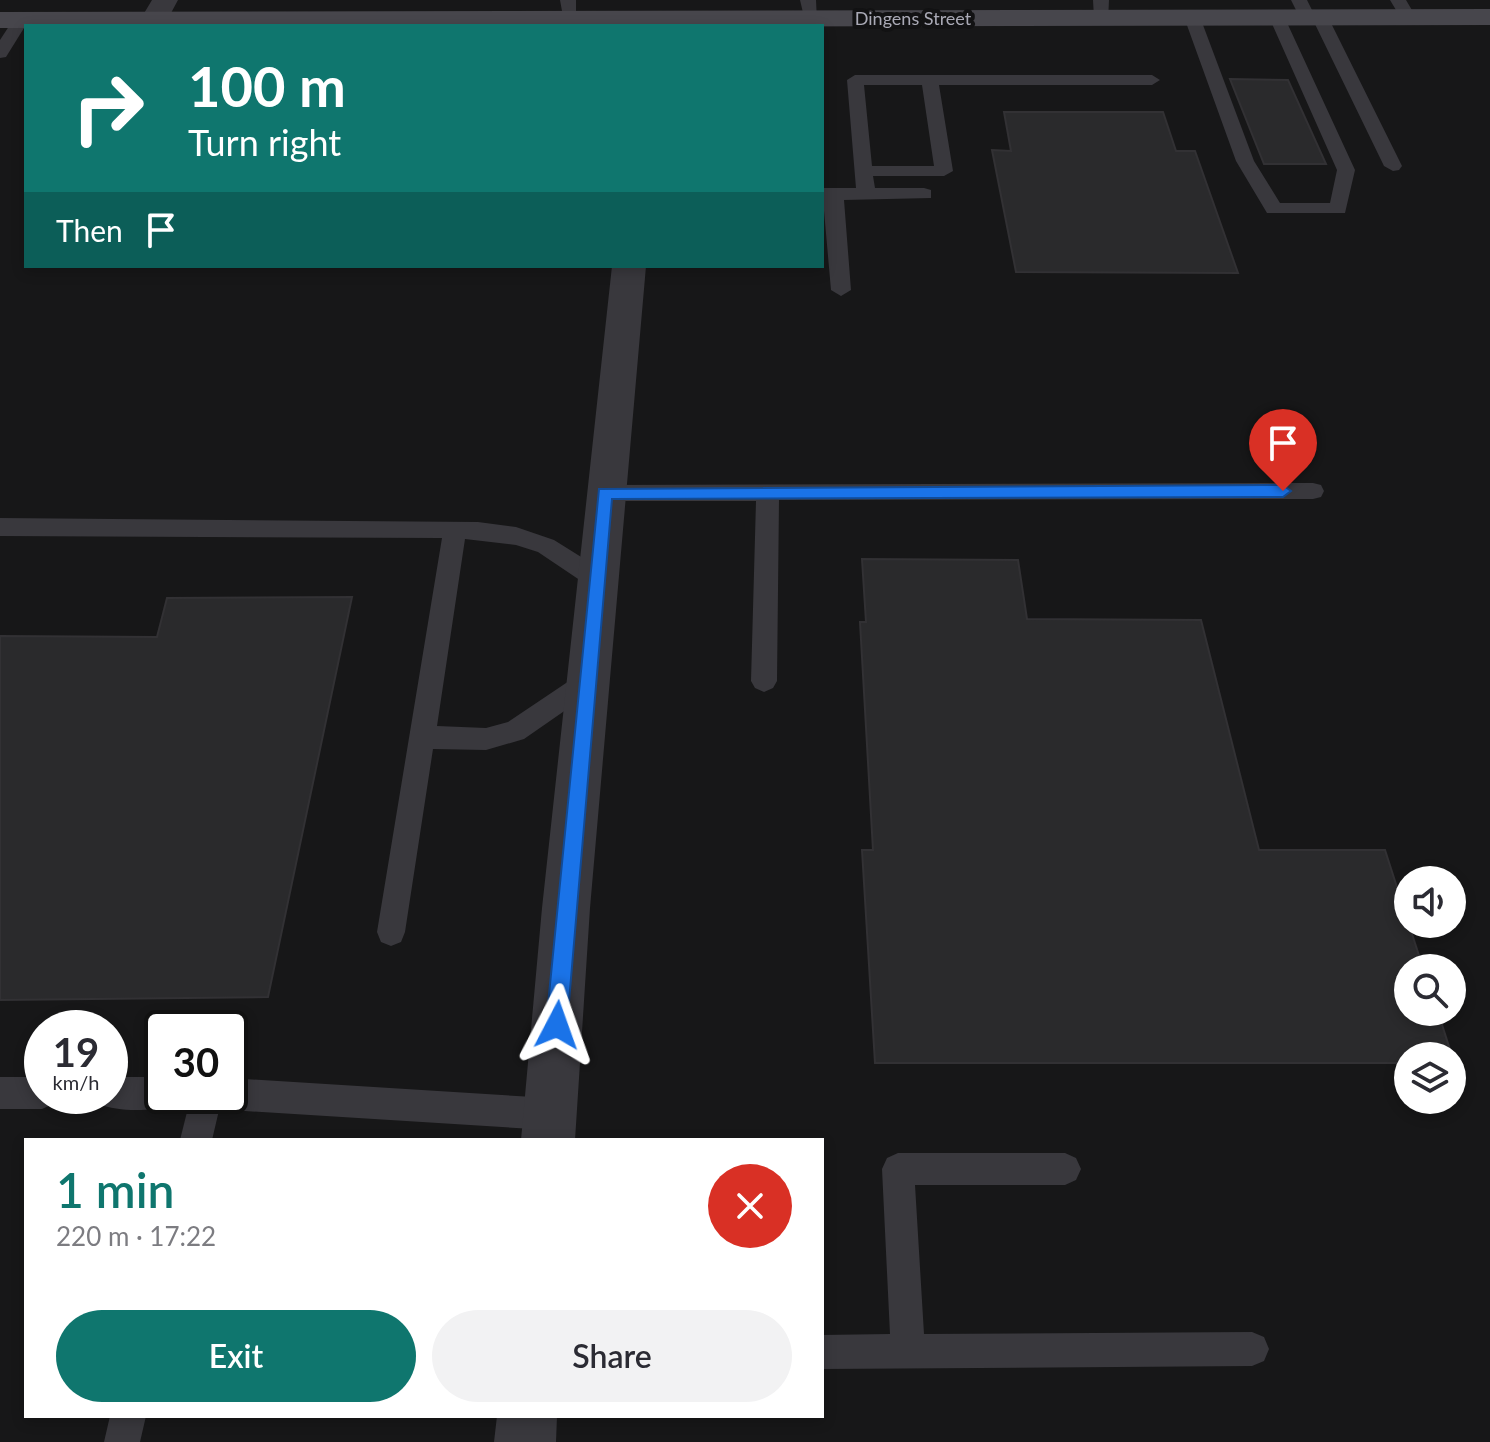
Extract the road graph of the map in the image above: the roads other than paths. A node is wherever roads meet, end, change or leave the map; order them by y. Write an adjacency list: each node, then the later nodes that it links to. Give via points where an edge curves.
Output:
1 (569, 9): 5 (street, Dingens Street); 11 (street, Dingens Street)
2 (810, 9): 3 (street, Dingens Street); 11 (street, Dingens Street)
3 (1102, 9): 7 (street, Dingens Street)
4 (1403, 9): 6 (street, Dingens Street); 9 (street, Dingens Street)
5 (159, 10): 10 (street, Dingens Street)
6 (1309, 12): 8 (street, Dingens Street); 15 (lane)
7 (1192, 17): 8 (street, Dingens Street); 8 (lane, via 1245,161 1274,209 1338,209 1346,170)
8 (1277, 17)
9 (1490, 17)
10 (10, 20): 12 (lane)
11 (652, 22)
12 (0, 53)
13 (930, 80): 14 (lane); 16 (lane, via 855,80); 16 (lane, via 944,171)
14 (1152, 80)
15 (1393, 166)
16 (864, 171): 18 (lane)
17 (828, 194): 18 (lane); 21 (lane)
18 (866, 194): 19 (lane)
19 (924, 194)
20 (629, 268): 24 (street)
21 (841, 290)
22 (1313, 491): 23 (lane)
23 (768, 492): 24 (lane); 28 (lane)
24 (605, 493): 27 (street)
25 (0, 527): 26 (lane)
26 (455, 529): 27 (lane, via 530,537 569,557); 30 (lane)
27 (596, 582): 29 (street)
28 (764, 681)
29 (587, 682): 30 (lane, via 515,731 486,739); 36 (street)
30 (422, 737): 31 (lane)
31 (391, 932)
32 (0, 1093): 33 (lane)
33 (24, 1093)
34 (248, 1096): 36 (lane)
35 (202, 1114): 37 (lane)
36 (549, 1127)
37 (196, 1138)
38 (1065, 1169): 41 (lane, via 898,1169)
39 (1252, 1349): 41 (lane)
40 (824, 1352): 41 (lane)
41 (908, 1352)
42 (128, 1418): 44 (lane)
43 (527, 1418): 45 (street)
44 (122, 1442)
45 (525, 1442)

